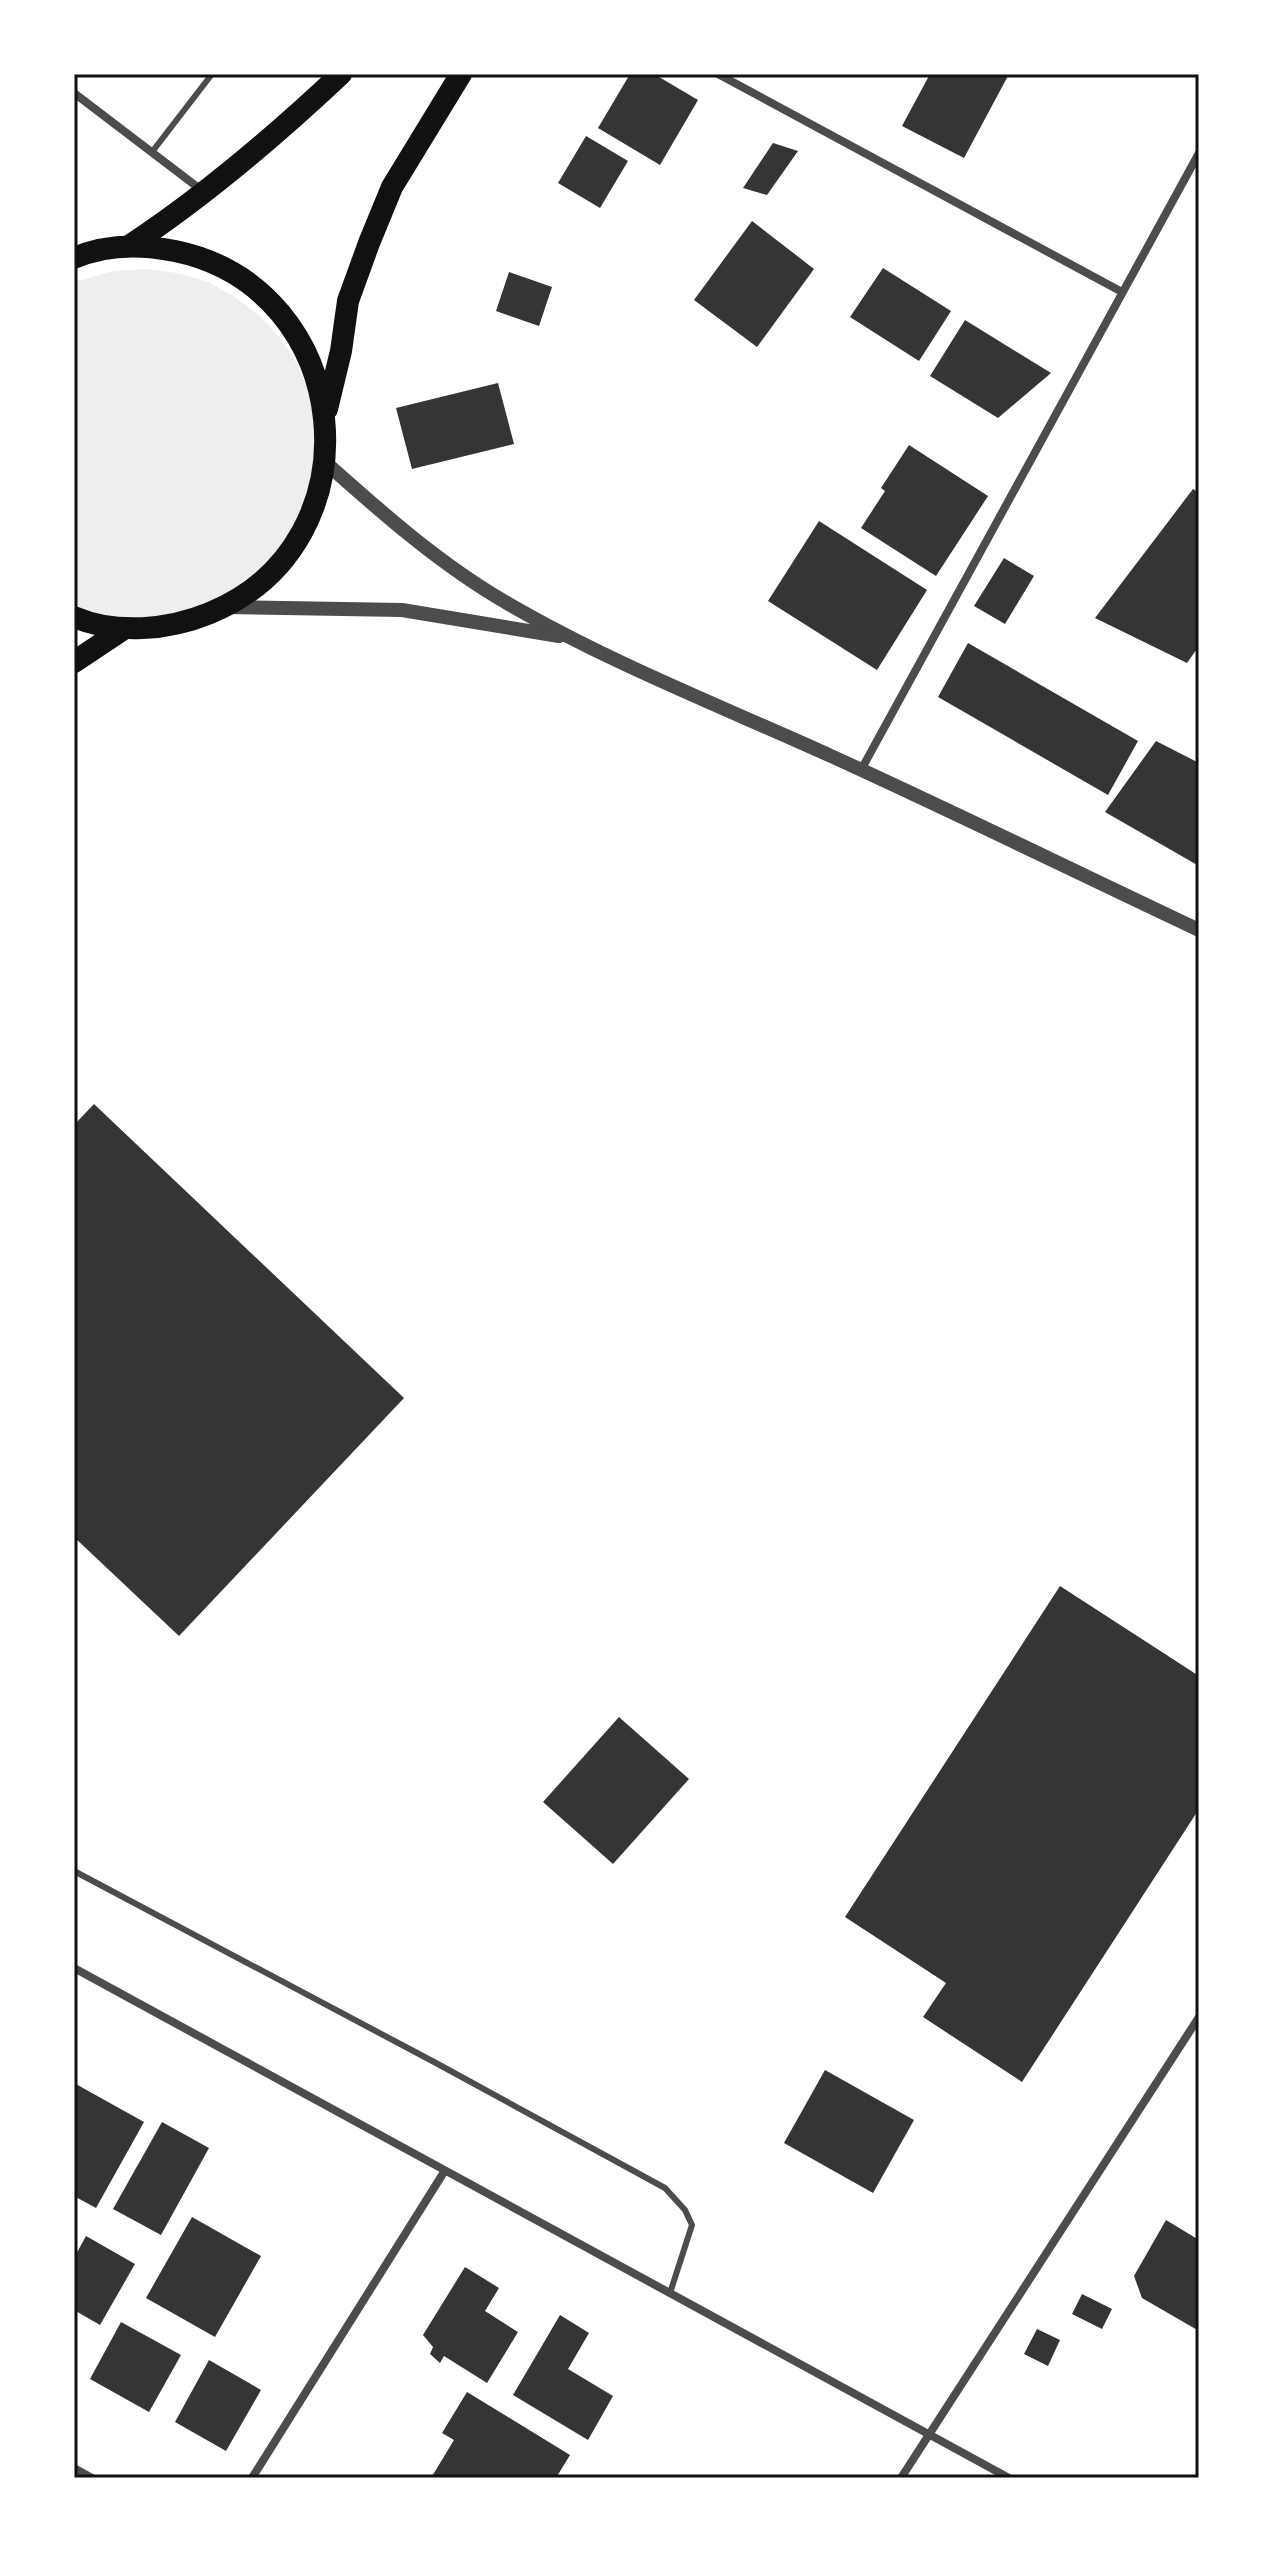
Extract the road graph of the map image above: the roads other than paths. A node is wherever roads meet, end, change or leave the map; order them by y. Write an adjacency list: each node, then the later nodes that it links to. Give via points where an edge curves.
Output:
1 (212, 74): 6 (lane)
2 (341, 74): 8 (highway)
3 (461, 74): 12 (highway, via 392,187 369,243 348,301)
4 (718, 74): 11 (street)
5 (74, 93): 6 (street)
6 (152, 152): 8 (street)
7 (1199, 153): 11 (street)
8 (205, 192): 9 (highway)
9 (129, 246): 10 (highway); 12 (highway, via 198,257 259,293 303,347)
10 (78, 253)
11 (1122, 292): 19 (street)
12 (325, 414): 13 (highway)
13 (325, 462): 14 (highway, via 317,498 282,562); 17 (street, via 441,559)
14 (224, 607): 16 (highway, via 159,627); 17 (street, via 402,610)
15 (74, 617): 16 (highway)
16 (125, 628): 18 (highway)
17 (571, 638): 19 (street)
18 (74, 662)
19 (861, 770): 20 (street)
20 (1199, 930)
21 (74, 1871): 25 (lane, via 665,2188 692,2225)
22 (74, 1968): 24 (street)
23 (1199, 2017): 26 (street)
24 (444, 2172): 25 (street); 29 (street)
25 (670, 2293): 26 (street)
26 (931, 2434): 30 (street); 31 (street)
27 (74, 2468): 28 (street)
28 (92, 2478)
29 (252, 2478)
30 (901, 2478)
31 (1009, 2478)

